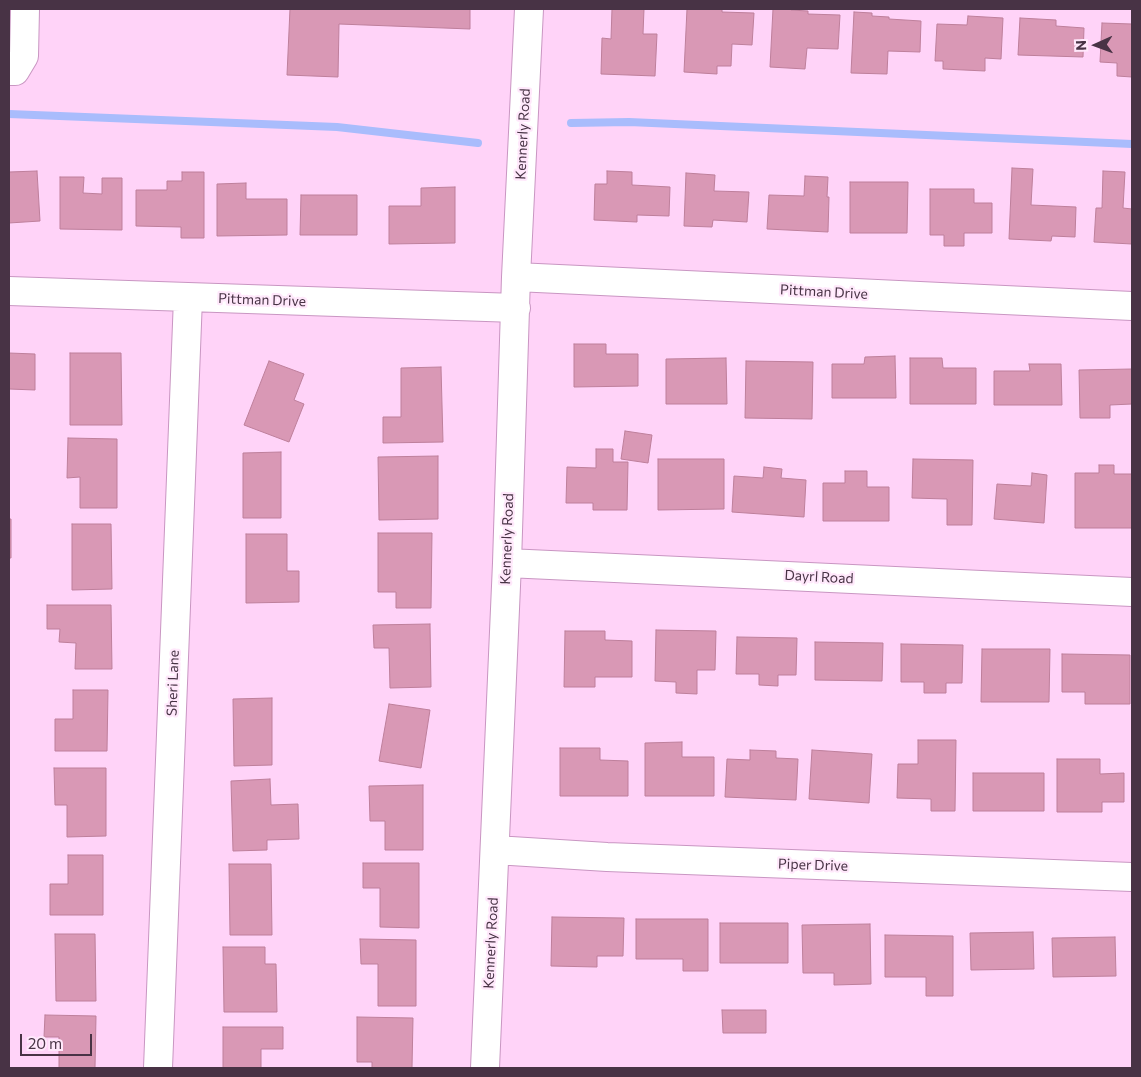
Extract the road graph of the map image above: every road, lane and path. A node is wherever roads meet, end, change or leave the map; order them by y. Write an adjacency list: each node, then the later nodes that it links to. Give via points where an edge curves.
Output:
1 (25, 9): 3 (street, via 24,56 15,71)
2 (529, 9): 4 (street, Kennerly Road)
3 (9, 71)
4 (516, 277): 7 (street, Pittman Drive); 8 (street, Kennerly Road)
5 (9, 291): 6 (street, Pittman Drive)
6 (188, 298): 8 (street, Pittman Drive); 13 (street, Sheri Lane)
7 (1132, 306)
8 (516, 308): 9 (street, Kennerly Road)
9 (507, 563): 10 (street, Dayrl Road); 11 (street, Kennerly Road)
10 (1132, 592)
11 (495, 850): 12 (street, Piper Drive); 14 (street, Kennerly Road)
12 (1132, 877)
13 (158, 1068)
14 (485, 1068)

